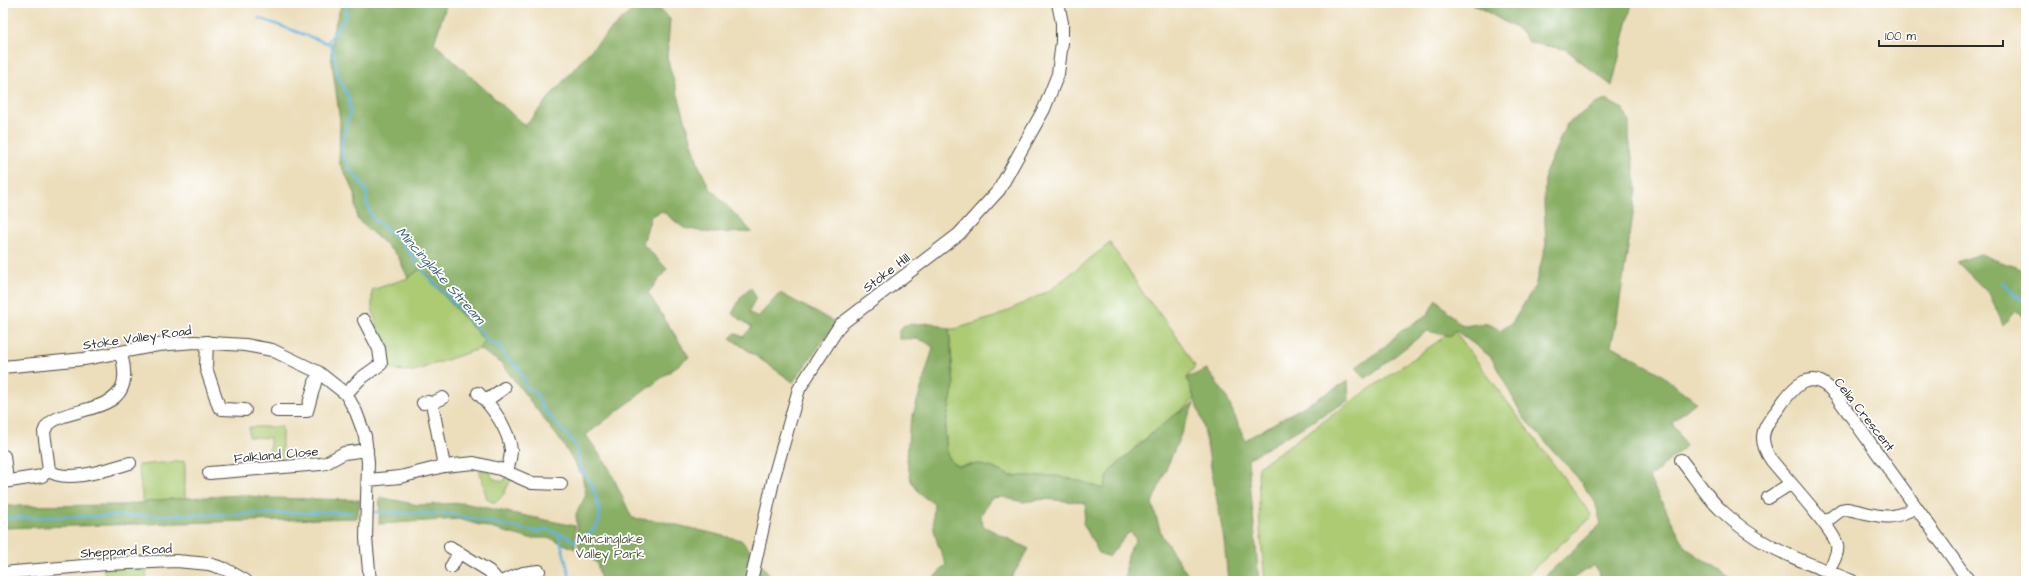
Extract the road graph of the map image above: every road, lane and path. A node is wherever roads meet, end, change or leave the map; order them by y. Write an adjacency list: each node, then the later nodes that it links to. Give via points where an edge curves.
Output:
1 (1058, 3): 35 (street, Stoke Hill, via 1062,23 1058,74 1044,109 999,190 959,234 840,325 799,389 774,477)
2 (364, 320): 8 (street, via 379,348 381,364 360,379)
3 (206, 342): 4 (street, Stoke Valley Road, via 175,343); 6 (street, Stoke Valley Road, via 272,350); 10 (street, via 206,368 219,407)
4 (120, 352): 5 (street, Stoke Valley Road, via 64,362); 17 (street, via 124,372 121,389 114,399 54,420 44,429)
5 (3, 367)
6 (318, 372): 8 (street, Stoke Valley Road); 11 (street, via 307,411)
7 (504, 388): 18 (street, via 482,397 507,434 511,449)
8 (346, 394): 12 (street, Stoke Valley Road, via 362,428)
9 (443, 398): 16 (street, via 427,403)
10 (246, 410)
11 (277, 410)
12 (367, 450): 19 (street, Falkland Close, via 344,453 321,464); 20 (street, Stoke Valley Road)
13 (4, 456): 21 (street)
14 (1681, 460): 28 (street, via 1720,509 1750,534 1787,556)
15 (130, 463): 17 (street, via 68,476 56,475)
16 (444, 466): 18 (street, via 474,463); 20 (street)
17 (49, 470): 21 (street, via 42,476)
18 (507, 471): 22 (street, via 532,483)
19 (209, 473)
20 (368, 480): 32 (street, Stoke Valley Road, via 366,538)
21 (5, 482)
22 (561, 484)
23 (1790, 484): 24 (street); 25 (street, Celia Crescent, via 1766,452 1763,434 1789,393 1798,384 1818,380 1835,394); 26 (street, Celia Crescent)
24 (1768, 498)
25 (1916, 507): 26 (street, via 1902,516 1893,518 1841,510); 37 (street, Celia Crescent)
26 (1824, 523): 28 (street, Celia Crescent, via 1837,546)
27 (451, 567): 33 (street, via 454,550 489,571)
28 (1828, 571): 36 (street)
29 (3, 573): 31 (street, Sheppard Road, via 176,561 209,564 225,569)
30 (535, 574): 34 (street)
31 (246, 581)
32 (370, 581)
33 (498, 581)
34 (503, 581)
35 (751, 581)
36 (1852, 581)
37 (1969, 581)

